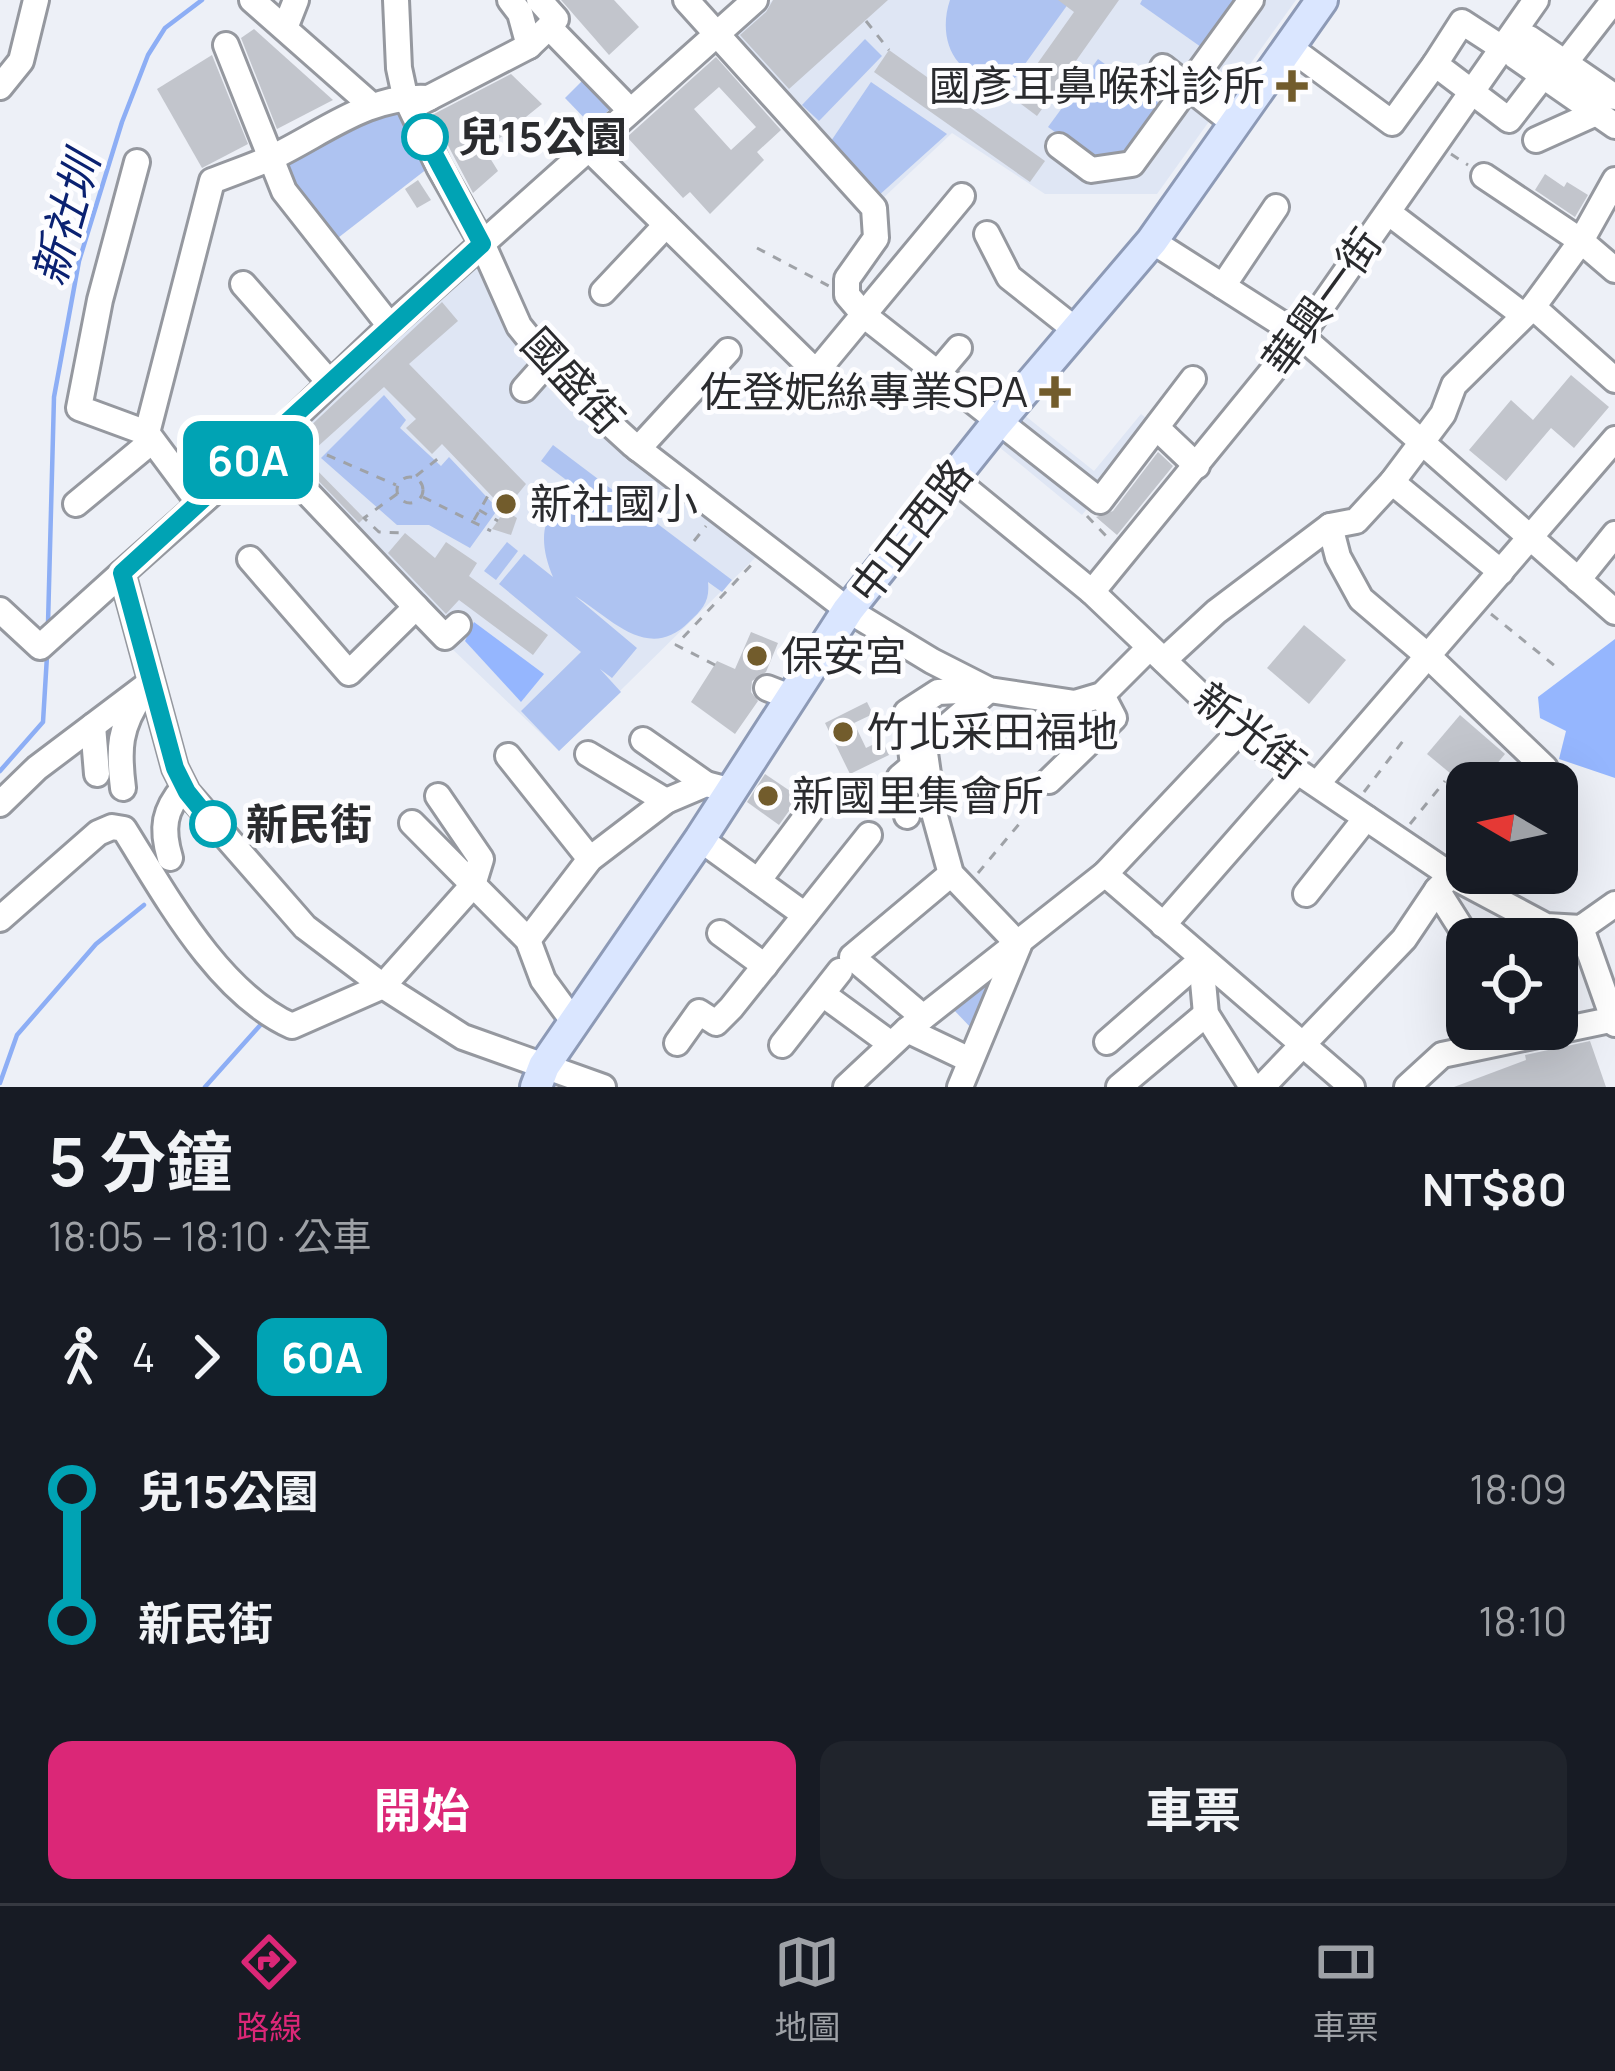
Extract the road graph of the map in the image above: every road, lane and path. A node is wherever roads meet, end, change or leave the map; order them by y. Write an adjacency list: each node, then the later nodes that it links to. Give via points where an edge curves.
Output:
1 (36, 0): 25 (street, via 21,62)
2 (252, 0): 15 (street)
3 (296, 0): 15 (street)
4 (396, 0): 28 (street, 國盛街, via 399,68)
5 (510, 0): 18 (street)
6 (539, 0): 14 (street, via 556,19)
7 (686, 0): 16 (street)
8 (755, 0): 16 (street)
9 (1251, 0): 26 (street)
10 (1322, 0): 19 (main road, 中正西路)
11 (1614, 0): 24 (street)
12 (1533, 1): 20 (street, 華興一街)
13 (866, 20): 21 (path)
14 (549, 27): 18 (street); 29 (street)
15 (285, 28): 30 (street)
16 (717, 33): 36 (street); 54 (street, via 874,208 876,238 847,279)
17 (226, 45): 37 (street)
18 (529, 46): 28 (street)
19 (1289, 47): 22 (street, via 1391,123); 32 (main road, 中正西路)
20 (1502, 48): 22 (street, via 1462,22); 27 (street, 華興一街)
21 (889, 50)
22 (1435, 64): 27 (street)
23 (1163, 67): 26 (street)
24 (1554, 69): 27 (street, via 1509,120); 31 (street)
25 (0, 87)
26 (1189, 88): 32 (street); 35 (street, via 1132,164 1091,170)
27 (1472, 91): 34 (street, 華興一街)
28 (415, 100): 30 (street); 48 (street, 國盛街, via 439,167)
29 (621, 101)
30 (370, 104): 37 (street)
31 (1609, 113): 33 (street)
32 (1235, 124): 46 (main road, 中正西路)
33 (1536, 140)
34 (1436, 144): 39 (path); 43 (street, 華興一街)
35 (1059, 146)
36 (590, 150): 44 (street); 48 (street)
37 (273, 157): 57 (street, via 284,191); 70 (street, via 212,181)
38 (137, 162): 70 (street, via 79,408)
39 (1484, 176): 47 (street)
40 (1615, 180): 47 (street)
41 (962, 196): 56 (street)
42 (1276, 207): 52 (street)
43 (1388, 213): 55 (street); 59 (street, 華興一街)
44 (666, 225): 53 (street); 56 (street, via 816,372)
45 (987, 234): 58 (street, via 1009,277)
46 (1152, 241): 52 (street); 58 (main road, 中正西路)
47 (1581, 242): 50 (street); 55 (street)
48 (482, 244): 57 (street); 62 (street, 國盛街, via 519,326)
49 (757, 248): 54 (path)
50 (1615, 270)
51 (243, 284): 66 (street)
52 (1223, 286): 59 (street)
53 (603, 292)
54 (847, 295): 56 (street)
55 (1528, 311): 65 (street); 71 (street, via 1454,386)
56 (865, 316): 63 (street)
57 (390, 326): 66 (street)
58 (1078, 331): 68 (main road, 中正西路)
59 (1301, 336): 71 (street); 77 (street, 華興一街)
60 (959, 348): 63 (street)
61 (728, 351): 74 (street)
62 (548, 362): 67 (street); 74 (street, 國盛街)
63 (937, 374): 68 (street)
64 (1193, 379): 69 (street)
65 (1615, 380)
66 (330, 383): 73 (street)
67 (524, 389)
68 (997, 423): 79 (main road, 中正西路); 85 (street)
69 (1157, 428): 77 (street); 85 (street)
70 (149, 437): 86 (street); 87 (street)
71 (1422, 440): 80 (street); 98 (street)
72 (1615, 440): 98 (street)
73 (264, 447): 86 (street); 108 (street)
74 (638, 449): 110 (street, 國盛街)
75 (327, 455): 81 (path)
76 (440, 457): 78 (path)
77 (1197, 466): 101 (street, 華興一街)
78 (415, 477): 81 (path); 84 (path)
79 (953, 478): 106 (street, 新光街); 110 (main road, 中正西路)
80 (1392, 482): 92 (street, via 1356,521); 103 (street)
81 (397, 486): 82 (path)
82 (397, 494): 84 (path, via 406,502); 95 (path, via 364,518 379,532)
83 (489, 494): 88 (path)
84 (421, 496): 91 (path)
85 (1100, 501): 97 (path, via 1086,518)
86 (199, 503): 104 (street)
87 (76, 504)
88 (479, 510): 89 (path); 91 (path)
89 (498, 521)
90 (710, 521): 99 (path)
91 (473, 522): 94 (path)
92 (1330, 526): 113 (street); 114 (street, via 1361,599)
93 (1109, 529): 97 (path)
94 (491, 531)
95 (404, 533)
96 (1615, 534): 105 (street)
97 (1104, 535): 101 (path)
98 (1532, 538): 103 (street); 105 (street)
99 (694, 541)
100 (762, 553): 115 (path, via 676,645)
101 (1125, 553): 106 (street, 華興一街)
102 (250, 559): 108 (street, via 349,673)
103 (1501, 572): 107 (street)
104 (122, 573): 109 (street, via 40,647); 117 (street)
105 (1578, 580): 111 (street)
106 (1092, 592): 113 (street, 新光街)
107 (1476, 601): 114 (street); 116 (path)
108 (416, 608): 112 (street, via 445,637)
109 (0, 610)
110 (848, 610): 118 (street, 國盛街); 132 (main road, 中正西路, via 779,692)
111 (1615, 612)
112 (458, 625)
113 (1157, 654): 119 (street); 121 (street, 新光街)
114 (1429, 657): 126 (street); 128 (street)
115 (715, 665)
116 (1560, 670)
117 (151, 682): 120 (street); 131 (street); 133 (street, via 118,747)
118 (989, 690): 119 (street, via 1075,703); 139 (street, via 938,692 908,712 913,766 900,777); 150 (street, via 925,746 933,809)
119 (1102, 695): 129 (street, via 1114,718)
120 (93, 726): 127 (street); 136 (street)
121 (1239, 732): 128 (street, 新光街); 148 (street)
122 (643, 740): 132 (street)
123 (1402, 741): 138 (path)
124 (588, 754): 135 (street)
125 (508, 757): 146 (street)
126 (1539, 762)
127 (97, 774)
128 (1307, 778): 138 (street, 新光街); 158 (street)
129 (1049, 781)
130 (1445, 781): 144 (path)
131 (184, 787): 145 (street, via 168,806 163,835); 167 (street, via 305,927)
132 (718, 787): 135 (street); 143 (main road, 中正西路)
133 (122, 788)
134 (438, 796): 152 (street, via 481,860)
135 (666, 802): 146 (street)
136 (0, 804)
137 (815, 805): 149 (street)
138 (1359, 813): 144 (street, 新光街); 153 (street)
139 (907, 816)
140 (412, 823): 152 (street)
141 (1021, 823): 150 (path)
142 (869, 835): 156 (street)
143 (700, 839): 149 (street); 170 (main road, 中正西路)
144 (1397, 839): 147 (street, 新光街)
145 (170, 858)
146 (590, 859): 162 (street)
147 (1446, 871)
148 (1105, 874): 158 (street); 163 (street)
149 (758, 881): 156 (street)
150 (958, 881): 163 (street); 165 (street)
151 (1446, 883): 175 (street)
152 (473, 885): 162 (street); 167 (street)
153 (1306, 894)
154 (1487, 894): 159 (street, 新光街, via 1546,926)
155 (1614, 907): 159 (street)
156 (805, 915): 166 (street)
157 (0, 919): 167 (street, via 112,826 124,829 183,921 264,1014 292,1026)
158 (1163, 925): 164 (street)
159 (1581, 928): 160 (street); 171 (street)
160 (1578, 930)
161 (720, 933): 166 (street)
162 (528, 940): 170 (street, via 543,980)
163 (1019, 945): 172 (street); 177 (street)
164 (1201, 960): 169 (street); 173 (street); 175 (street)
165 (846, 964): 168 (street); 172 (street)
166 (765, 966): 174 (street, via 716,1023 699,1012)
167 (383, 986): 178 (street)
168 (824, 995): 172 (street); 176 (street)
169 (1206, 1014): 182 (street); 183 (street)
170 (573, 1021): 178 (main road, 中正西路)
171 (1614, 1021): 186 (street, via 1442,1055)
172 (907, 1030): 177 (street); 180 (street)
173 (1107, 1042)
174 (677, 1043)
175 (1302, 1045): 184 (street); 185 (street)
176 (782, 1046)
177 (970, 1060): 181 (street)
178 (540, 1076): 179 (street)
179 (604, 1087)
180 (846, 1087)
181 (960, 1087)
182 (1119, 1087)
183 (1252, 1087)
184 (1262, 1087)
185 (1352, 1087)
186 (1408, 1087)

